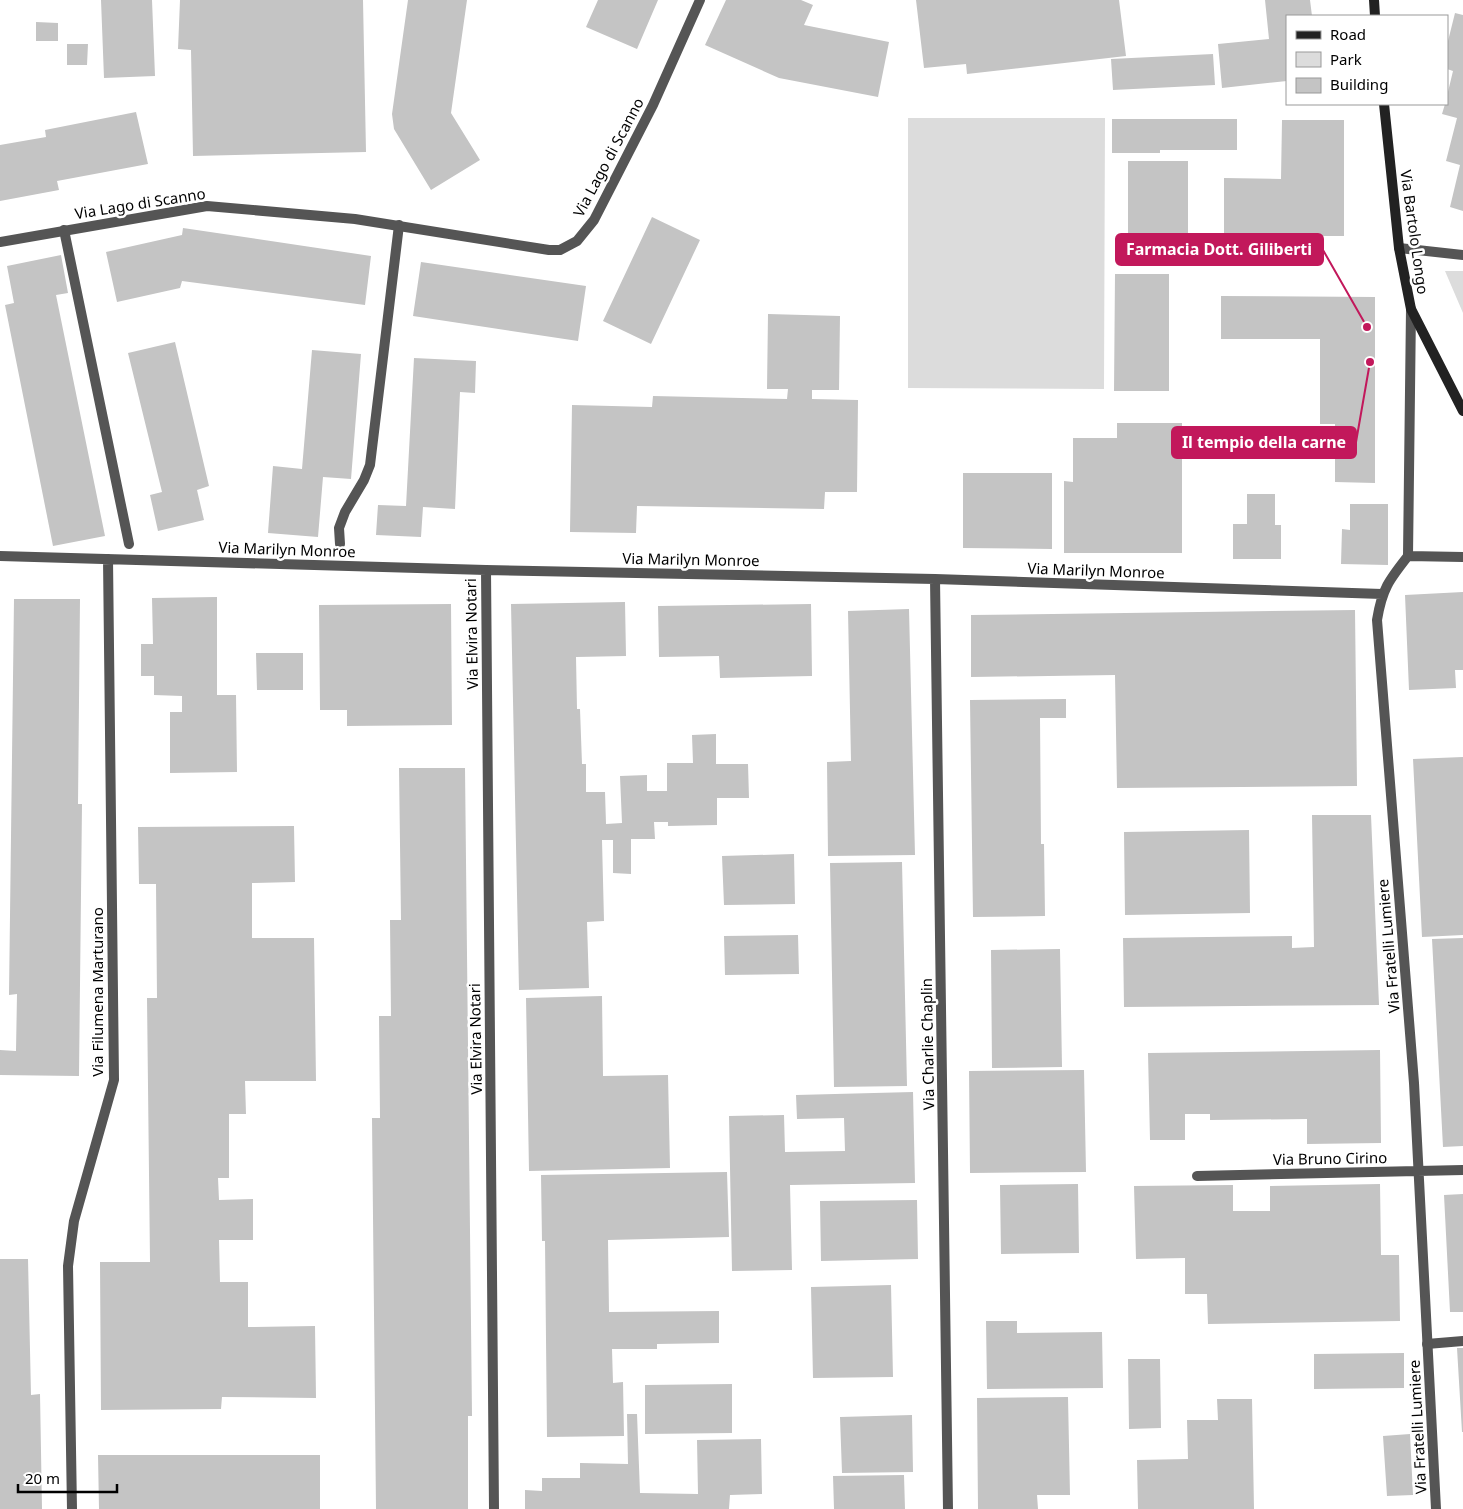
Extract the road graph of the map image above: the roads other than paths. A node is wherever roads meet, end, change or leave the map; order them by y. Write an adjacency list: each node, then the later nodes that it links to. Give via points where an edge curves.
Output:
1 (700, 0): 5 (street, Via Lago di Scanno, via 649,114 594,220 577,241 560,250 549,250)
2 (1374, 0): 3 (street)
3 (1375, 15)
4 (1384, 105): 8 (street, Via Bartolo Longo)
5 (399, 225): 6 (street, Via Lago di Scanno, via 207,206); 13 (street, via 370,465 345,512 339,528)
6 (64, 230): 7 (street, Via Lago di Scanno); 12 (street, Via Lago di Scanno)
7 (0, 242)
8 (1399, 248): 9 (street); 10 (street, Via Bartolo Longo)
9 (1463, 255)
10 (1411, 309): 11 (street, Via Bartolo Longo); 15 (street)
11 (1463, 412)
12 (129, 544)
13 (340, 544)
14 (0, 556): 17 (street, Via Marilyn Monroe)
15 (1408, 556): 16 (street); 20 (street, Via Fratelli Lumiere)
16 (1463, 557)
17 (108, 560): 18 (street, Via Marilyn Monroe); 26 (street, Via Filumena Marturano, via 114,1080 74,1221 68,1266)
18 (486, 570): 19 (street, Via Marilyn Monroe); 27 (street, Via Elvira Notari)
19 (935, 579): 20 (street, Via Marilyn Monroe); 28 (street, Via Charlie Chaplin)
20 (1382, 594): 22 (street, Via Fratelli Lumiere, via 1377,620)
21 (1463, 1170): 22 (street, Via Bruno Cirino)
22 (1419, 1172): 23 (street, Via Bruno Cirino); 25 (street, Via Fratelli Lumiere)
23 (1197, 1176)
24 (1463, 1341): 25 (street, Via Fratelli Lumiere)
25 (1427, 1344): 29 (street, Via Fratelli Lumiere)
26 (72, 1509)
27 (494, 1509)
28 (948, 1509)
29 (1436, 1509)

